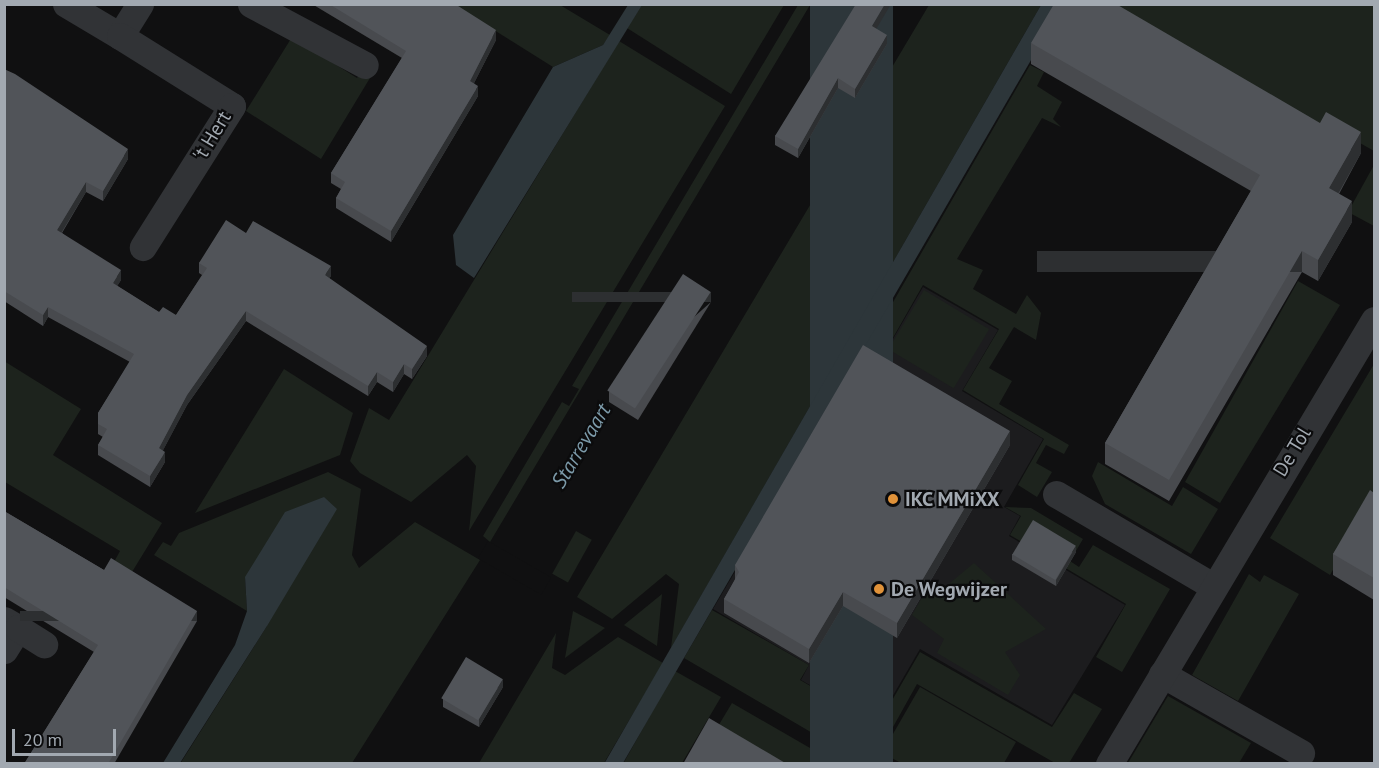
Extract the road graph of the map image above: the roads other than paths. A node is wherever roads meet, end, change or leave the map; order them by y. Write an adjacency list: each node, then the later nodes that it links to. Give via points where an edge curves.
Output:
1 (66, 4): 4 (street, 't Hert)
2 (140, 4): 4 (street)
3 (251, 4): 5 (street)
4 (120, 36): 6 (street, 't Hert, via 232,106)
5 (365, 65)
6 (143, 247)
7 (1374, 320): 9 (street, De Tol)
8 (1056, 494): 9 (street)
9 (1213, 586): 12 (street, De Tol)
10 (9, 632): 11 (street)
11 (44, 644)
12 (1162, 674): 13 (street); 14 (street, De Tol)
13 (1301, 753)
14 (1109, 764)

